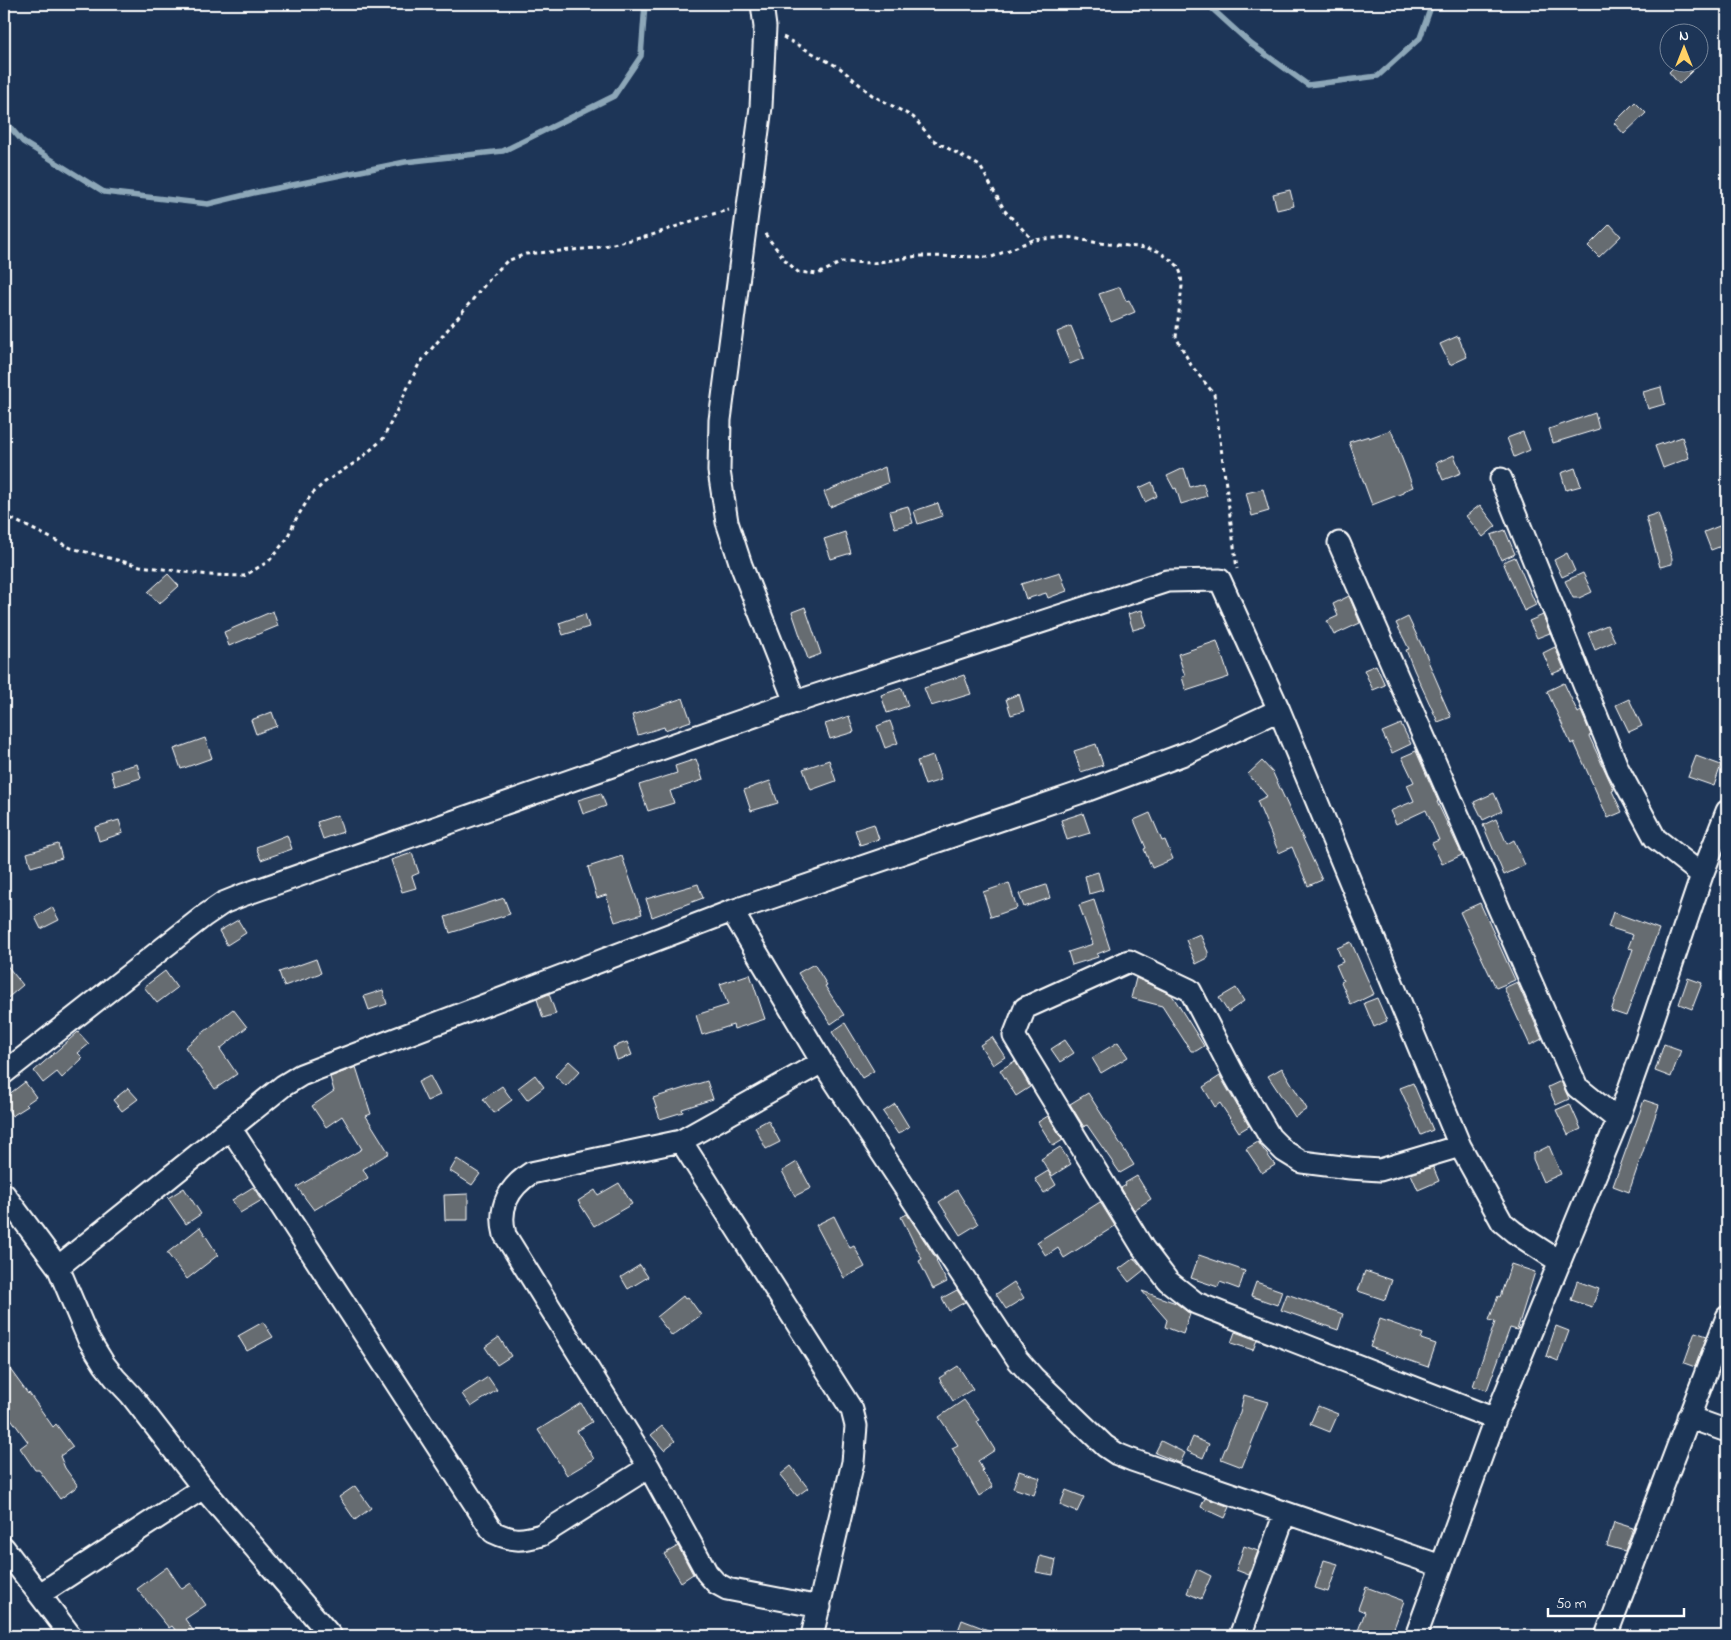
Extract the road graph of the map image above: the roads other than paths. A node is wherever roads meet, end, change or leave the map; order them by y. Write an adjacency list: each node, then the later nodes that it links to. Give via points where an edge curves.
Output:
1 (764, 16): 4 (street, via 762,107 720,420 719,471 727,522)
2 (1501, 479): 7 (street, via 1618,768 1655,838)
3 (1339, 543): 11 (street, via 1578,1087)
4 (794, 702): 5 (street, via 1167,581 1220,580); 10 (street, via 223,903)
5 (1279, 710): 8 (street, via 1187,753 1088,790); 14 (street)
6 (1727, 811): 7 (street)
7 (1702, 875): 11 (street)
8 (732, 911): 9 (street); 12 (street, via 301,1075)
9 (822, 1062): 13 (street); 24 (street, via 1018,1360 1033,1377 1117,1454)
10 (4, 1073)
11 (1618, 1120): 16 (street)
12 (231, 1129): 17 (street); 22 (street, via 493,1532 508,1539 524,1540 541,1535)
13 (681, 1141): 22 (street, via 531,1173 518,1181 511,1191 504,1206 502,1222 505,1235); 28 (street, via 852,1410 856,1426 853,1462)
14 (1460, 1146): 16 (street, via 1502,1222); 20 (street, via 1380,1170 1302,1162 1270,1137 1190,990 1130,961 1025,1008 1014,1036 1143,1248 1168,1281 1196,1303)
15 (4, 1194): 17 (street)
16 (1560, 1262): 20 (street)
17 (58, 1267): 23 (street, via 88,1338 104,1364)
18 (1727, 1318): 19 (street)
19 (1688, 1417): 21 (street); 34 (street)
20 (1495, 1419): 26 (street)
21 (1727, 1431)
22 (649, 1467): 28 (street, via 707,1573 716,1583 727,1589)
23 (202, 1488): 27 (street); 30 (street)
24 (1285, 1513): 26 (street); 32 (street)
25 (4, 1548): 27 (street)
26 (1441, 1566): 33 (street)
27 (40, 1594): 29 (street)
28 (820, 1607): 31 (street)
29 (71, 1636)
30 (331, 1636)
31 (812, 1636)
32 (1240, 1636)
33 (1416, 1636)
34 (1606, 1636)

